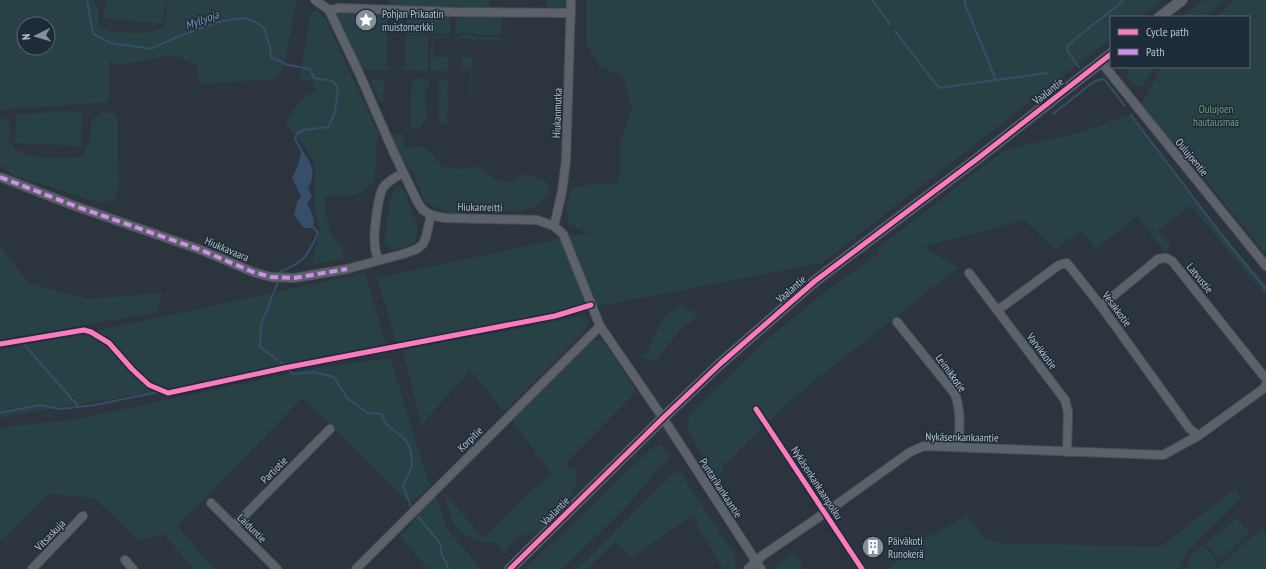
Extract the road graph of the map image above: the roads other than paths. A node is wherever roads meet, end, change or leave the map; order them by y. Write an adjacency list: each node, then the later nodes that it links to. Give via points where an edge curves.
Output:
1 (315, 0): 4 (street)
2 (571, 0): 5 (street, Hiukanmutka)
3 (1182, 0): 6 (street)
4 (329, 10): 5 (street, via 340,8); 9 (street)
5 (570, 13): 12 (street, Hiukanmutka, via 566,160)
6 (1161, 16)
7 (1110, 55): 8 (street, Vaalantie)
8 (1101, 62): 14 (street, Oulujoentie); 22 (street, Vaalantie, via 815,281)
9 (403, 173): 11 (street, via 418,203); 13 (street, via 388,182 380,196 374,237)
10 (0, 177): 13 (street, Hiukkavaara, via 271,277 294,278 347,269)
11 (431, 215): 12 (street, Hiukanreitti, via 445,218 526,219); 13 (street, Hiukkavaara, via 423,244 417,249)
12 (554, 226): 19 (street, via 566,240)
13 (379, 260)
14 (1266, 266)
15 (969, 273): 17 (street, Varvikkotie)
16 (1101, 306): 17 (street, Vesakkotie, via 1067,264 1059,264); 20 (street, Latvustie, via 1158,259 1166,258 1172,261); 24 (street, Vesakkotie, via 1189,428)
17 (998, 310): 26 (street, Varvikkotie, via 1065,400 1068,412)
18 (897, 322): 25 (street, Leimikkotie, via 955,394 960,418)
19 (600, 326): 22 (street); 35 (street, Korpitie)
20 (1266, 379)
21 (1266, 386): 24 (street)
22 (663, 418): 31 (street, Puntarikankaantie); 36 (street, Vaalantie)
23 (330, 429): 29 (street, Partiotie)
24 (1198, 436): 26 (street, Nykäsenkankaantie, via 1163,455)
25 (958, 446): 26 (street, Nykäsenkankaantie); 31 (street, Nykäsenkankaantie, via 924,446 910,452)
26 (1067, 452)
27 (211, 504): 29 (street, Laiduntie)
28 (83, 516): 32 (street, Vitsaskuja)
29 (234, 526): 34 (street, Laiduntie)
30 (125, 560): 33 (street)
31 (755, 561): 37 (street, Nykäsenkankaantie); 38 (street, Puntarikankaantie)
32 (32, 569)
33 (133, 569)
34 (277, 569)
35 (356, 569)
36 (510, 569)
37 (748, 569)
38 (761, 569)

